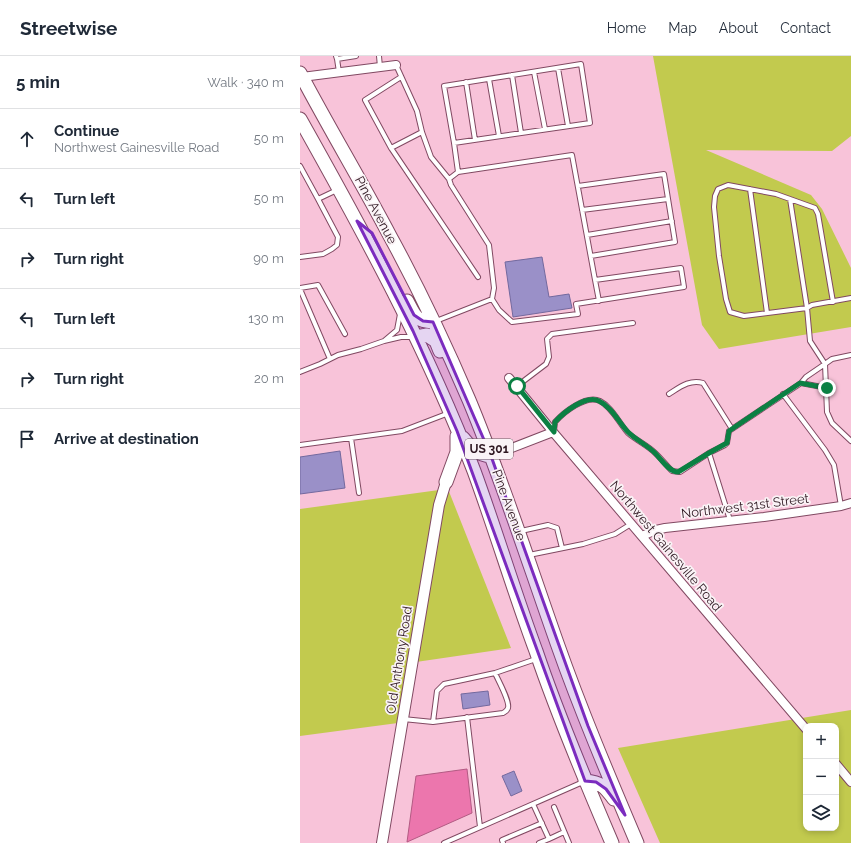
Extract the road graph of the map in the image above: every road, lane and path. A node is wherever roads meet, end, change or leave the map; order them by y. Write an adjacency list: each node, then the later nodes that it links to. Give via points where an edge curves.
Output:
1 (356, 56): 3 (lane)
2 (379, 56): 5 (lane)
3 (336, 58): 7 (lane)
4 (396, 65): 5 (street); 11 (lane)
5 (380, 67): 7 (street)
6 (558, 68): 8 (lane); 15 (lane); 15 (lane, via 581,64 590,123)
7 (339, 72): 9 (street)
8 (534, 72): 10 (lane); 16 (lane)
9 (301, 75): 48 (highway, Pine Avenue / US 301, via 391,237)
10 (512, 75): 12 (lane); 18 (lane)
11 (401, 77): 17 (lane, via 417,111); 22 (lane, via 365,100)
12 (489, 79): 13 (lane); 19 (lane)
13 (466, 82): 20 (lane); 21 (lane, via 444,86)
14 (300, 119): 27 (highway, Pine Avenue / US 301)
15 (568, 126): 16 (lane)
16 (545, 129): 18 (lane)
17 (422, 132): 22 (lane); 25 (lane, via 431,157)
18 (522, 133): 19 (lane)
19 (499, 136): 20 (lane)
20 (475, 140): 21 (lane)
21 (454, 143): 24 (lane)
22 (391, 148): 38 (lane)
23 (300, 166): 29 (lane)
24 (458, 172): 25 (lane); 26 (lane, via 572,155)
25 (449, 179): 42 (lane, via 450,185 489,245 494,288)
26 (578, 186): 30 (lane, via 664,174); 32 (lane)
27 (339, 189): 29 (lane); 33 (highway, Pine Avenue / US 301)
28 (750, 189): 31 (lane); 47 (lane); 47 (lane, via 728,185 718,189 714,207 719,256 730,312 744,316)
29 (318, 199): 37 (lane, via 338,237 337,245 323,254)
30 (668, 199): 32 (lane); 34 (lane)
31 (790, 199): 44 (lane, via 815,208 818,214); 46 (lane)
32 (582, 210): 35 (lane)
33 (356, 221): 45 (highway, Pine Avenue / US 301); 48 (highway, via 372,233 414,315 423,321)
34 (672, 221): 35 (lane); 36 (lane, via 675,242)
35 (587, 235): 36 (lane)
36 (591, 256): 39 (lane)
37 (300, 257)
38 (478, 277)
39 (595, 280): 43 (lane); 43 (lane, via 681,268 684,287)
40 (300, 288): 50 (lane, via 318,285); 54 (lane)
41 (851, 298): 44 (lane)
42 (492, 300): 43 (lane, via 512,322 578,314 576,304); 48 (lane)
43 (599, 301)
44 (833, 302): 46 (lane)
45 (400, 304): 51 (highway, Pine Avenue / US 301); 52 (lane, via 397,330)
46 (807, 308): 47 (lane); 55 (lane, via 810,341)
47 (767, 313)
48 (434, 322): 63 (highway, Pine Avenue / US 301)
49 (633, 323): 59 (lane, via 552,334 547,338 549,357 546,364)
50 (345, 334)
51 (416, 338): 52 (lane, via 401,337); 63 (highway, via 427,335 436,341 456,391); 64 (highway, Pine Avenue / US 301)
52 (384, 341): 54 (lane, via 338,354)
53 (851, 355): 55 (lane, via 832,359)
54 (330, 359): 56 (lane)
55 (826, 364): 58 (lane); 60 (lane)
56 (300, 372)
57 (509, 378): 59 (street, Northwest Gainesville Road)
58 (800, 383): 60 (lane); 62 (lane)
59 (517, 386): 67 (street, Northwest Gainesville Road)
60 (827, 388): 69 (lane, via 827,412 832,423)
61 (669, 394): 65 (lane, via 696,380 703,383)
62 (783, 394): 65 (lane); 77 (lane, via 834,466)
63 (468, 399): 72 (highway, Pine Avenue / US 301)
64 (449, 413): 66 (highway, Pine Avenue / US 301); 68 (lane, via 402,430)
65 (732, 428): 71 (lane, via 728,433 727,443)
66 (457, 431): 72 (highway, via 471,448 482,455); 73 (highway, Pine Avenue / US 301); 74 (highway, via 457,452)
67 (554, 432): 71 (lane, via 555,422 571,409 594,399 603,403 628,432 652,450 672,471 680,472); 72 (street); 79 (street, Northwest Gainesville Road)
68 (351, 438): 70 (lane); 75 (lane)
69 (851, 441)
70 (300, 445)
71 (709, 453): 78 (lane)
72 (491, 456): 80 (highway, Pine Avenue / US 301)
73 (474, 472): 74 (highway, via 457,471); 84 (highway, Pine Avenue / US 301)
74 (446, 482): 87 (street, Old Anthony Road, via 438,504)
75 (359, 493)
76 (851, 503): 77 (street, Northwest 31st Street)
77 (841, 506): 78 (street, Northwest 31st Street)
78 (730, 520): 81 (street, Northwest 31st Street, via 665,528)
79 (632, 524): 81 (street, Northwest Gainesville Road); 82 (lane, via 615,534)
80 (519, 531): 82 (lane, via 548,525 557,528); 83 (highway, Pine Avenue / US 301)
81 (642, 536): 89 (street, Northwest Gainesville Road)
82 (562, 548): 83 (lane)
83 (527, 555): 95 (highway, Pine Avenue / US 301, via 588,726)
84 (538, 658): 85 (lane); 91 (highway, Pine Avenue / US 301)
85 (495, 673): 86 (lane, via 508,708 503,713); 88 (lane, via 449,682 440,687 437,691)
86 (467, 718): 88 (lane); 97 (lane)
87 (403, 719): 88 (lane); 100 (street, Old Anthony Road)
88 (432, 722)
89 (803, 725)
90 (839, 768): 92 (street)
91 (585, 781): 93 (lane); 95 (highway, via 596,782 606,789); 105 (highway, Pine Avenue / US 301)
92 (851, 782)
93 (533, 804): 96 (lane); 97 (lane)
94 (554, 807): 98 (lane)
95 (625, 815): 106 (highway, Pine Avenue / US 301)
96 (542, 823): 99 (lane); 102 (lane, via 502,840)
97 (480, 827): 101 (lane)
98 (564, 832): 99 (lane); 104 (lane)
99 (549, 839): 103 (lane)
100 (382, 843)
101 (444, 843)
102 (503, 843)
103 (539, 843)
104 (569, 843)
105 (612, 843)
106 (637, 843)

